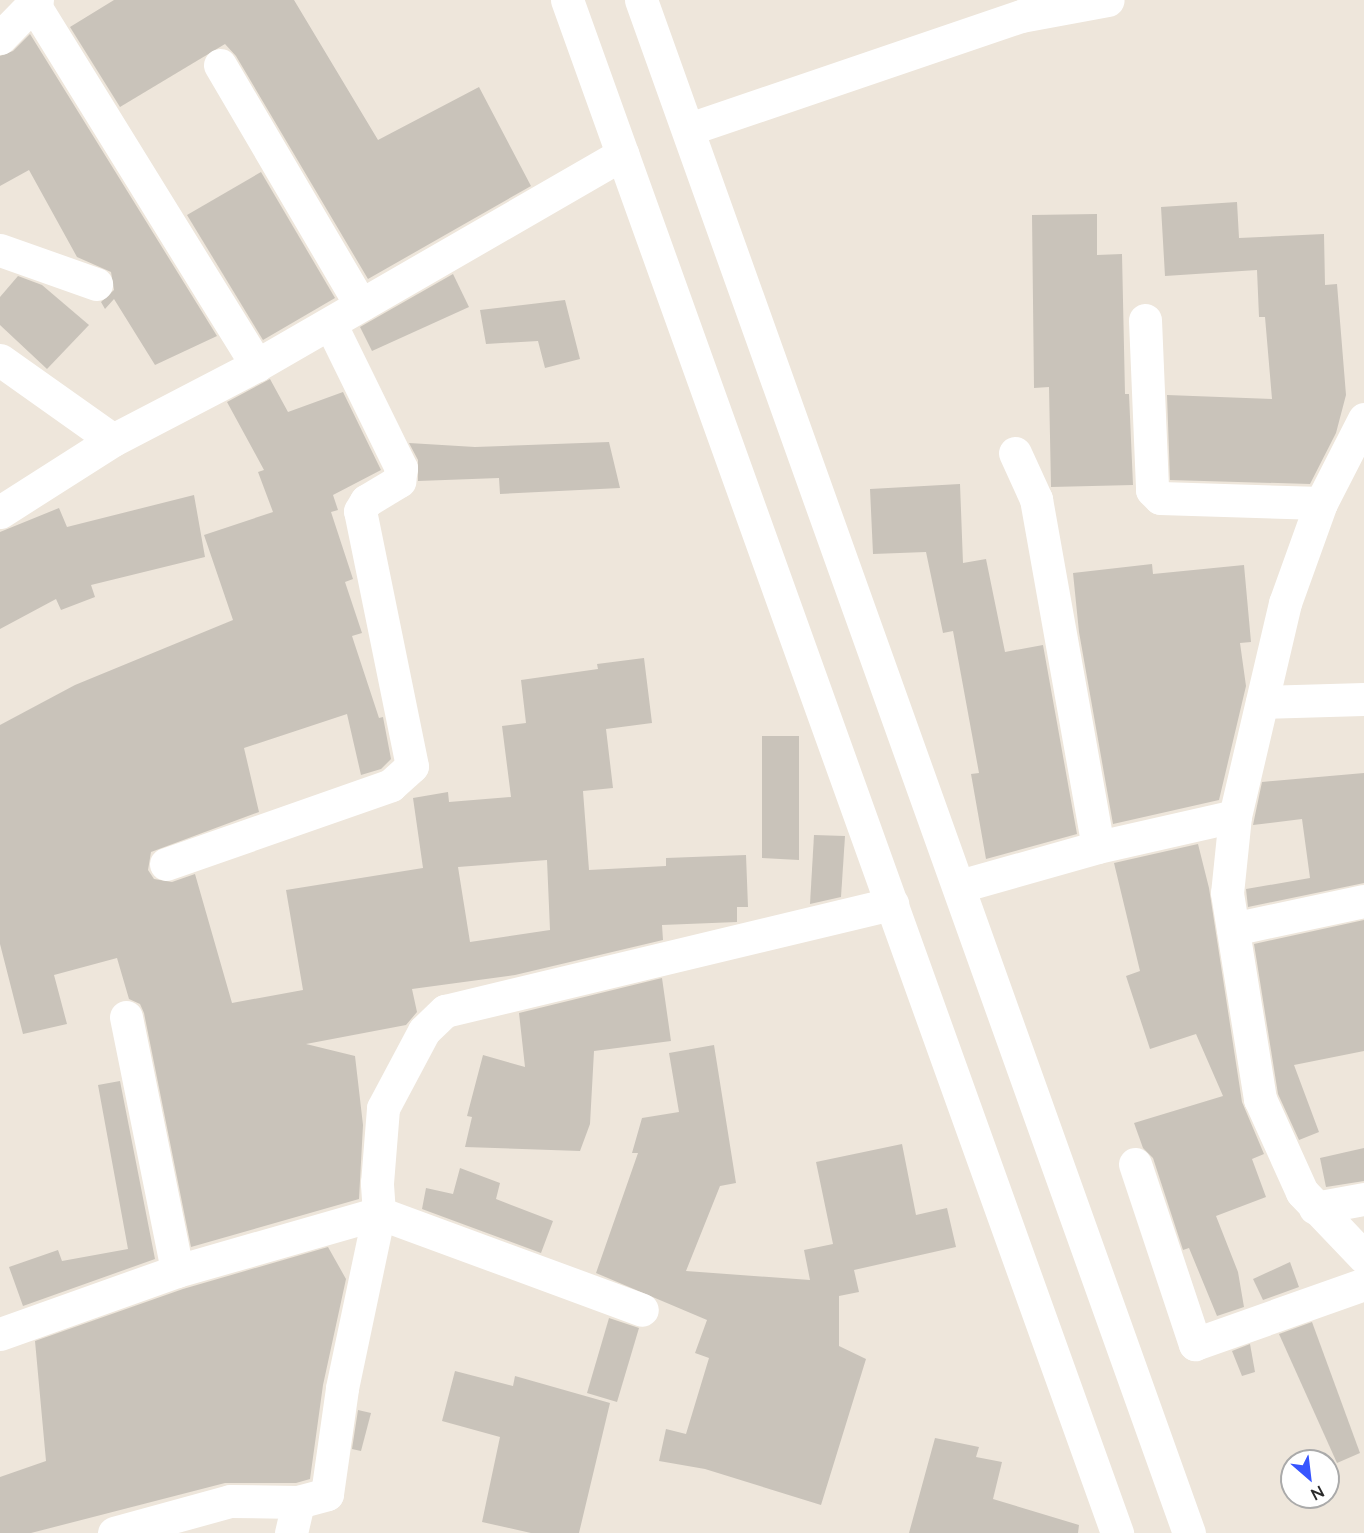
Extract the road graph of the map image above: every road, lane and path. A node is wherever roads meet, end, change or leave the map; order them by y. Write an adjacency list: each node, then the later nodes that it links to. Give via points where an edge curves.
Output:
1 (567, 0): 8 (street)
2 (641, 0): 7 (street)
3 (1108, 0): 7 (street, via 1021,16)
4 (35, 1): 5 (street); 15 (street)
5 (0, 38)
6 (220, 65): 11 (street)
7 (689, 129): 26 (street)
8 (622, 154): 11 (street); 28 (street)
9 (0, 250): 10 (street)
10 (96, 284)
11 (361, 305): 13 (street)
12 (1145, 320): 19 (street, via 1152,490 1160,498)
13 (330, 323): 15 (street); 25 (street, via 401,468 399,482 366,501 360,511 412,766 391,785)
14 (0, 360): 17 (street)
15 (257, 365): 17 (street)
16 (1364, 418): 19 (street)
17 (113, 440): 20 (street)
18 (1015, 453): 24 (street, via 1036,499)
19 (1322, 503): 22 (street, via 1285,603)
20 (0, 512)
21 (1364, 699): 22 (street)
22 (1262, 702): 23 (street)
23 (1235, 816): 24 (street); 29 (street, via 1227,893)
24 (1098, 847): 26 (street)
25 (166, 864)
26 (960, 886): 43 (street)
27 (1364, 901): 29 (street)
28 (892, 904): 34 (street, via 445,1011 424,1031 383,1108 377,1183); 42 (street)
29 (1233, 929): 33 (street, via 1236,968 1260,1099 1302,1192)
30 (126, 1017): 36 (street)
31 (1135, 1164): 37 (street, via 1195,1344)
32 (1364, 1199): 33 (street)
33 (1315, 1208): 35 (street)
34 (379, 1213): 36 (street); 38 (street); 40 (street, via 342,1388 327,1494)
35 (1364, 1257)
36 (177, 1271): 39 (street)
37 (1364, 1284)
38 (642, 1310)
39 (0, 1334)
40 (294, 1517): 41 (street, via 230,1501)
41 (114, 1533)
42 (1117, 1533)
43 (1189, 1533)

